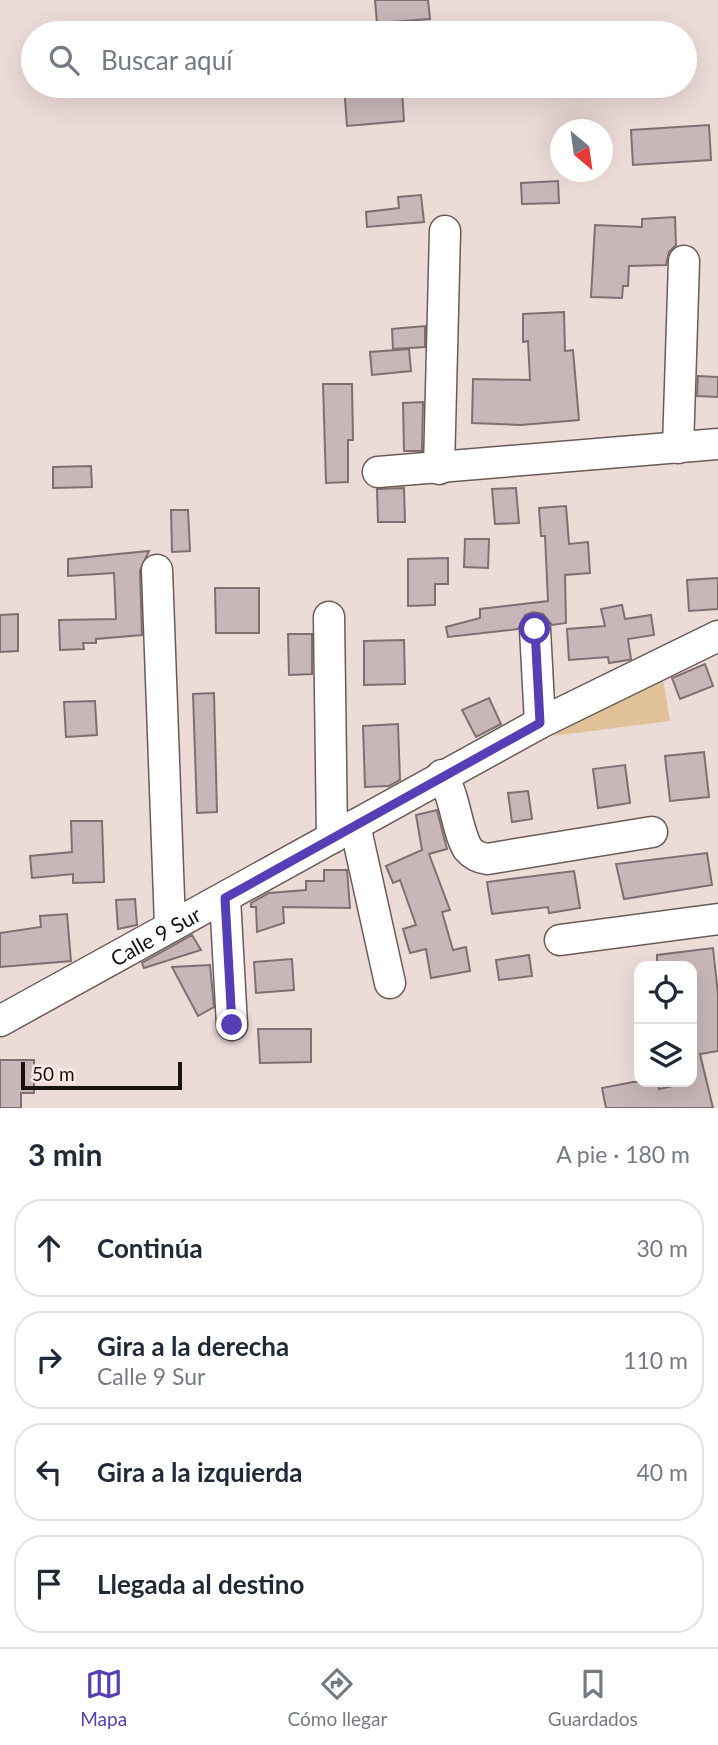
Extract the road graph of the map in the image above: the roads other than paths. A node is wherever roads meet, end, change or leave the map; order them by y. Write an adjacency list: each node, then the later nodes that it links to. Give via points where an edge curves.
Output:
1 (445, 231): 5 (street)
2 (684, 261): 4 (street)
3 (718, 444): 4 (street)
4 (678, 448): 5 (street)
5 (439, 469): 6 (street)
6 (378, 472)
7 (158, 570): 17 (street)
8 (329, 617): 13 (street)
9 (535, 629): 11 (street)
10 (718, 636): 11 (street, Calle 9 Sur)
11 (540, 723): 12 (street, Calle 9 Sur)
12 (442, 775): 13 (street, Calle 9 Sur); 14 (street, via 452,790 468,848 478,857)
13 (344, 832): 15 (street, Calle 9 Sur); 19 (street)
14 (652, 832)
15 (225, 898): 17 (street, Calle 9 Sur); 21 (street)
16 (718, 919): 18 (street)
17 (170, 925): 20 (street, Calle 9 Sur)
18 (560, 940)
19 (390, 983)
20 (0, 1021)
21 (232, 1025)

